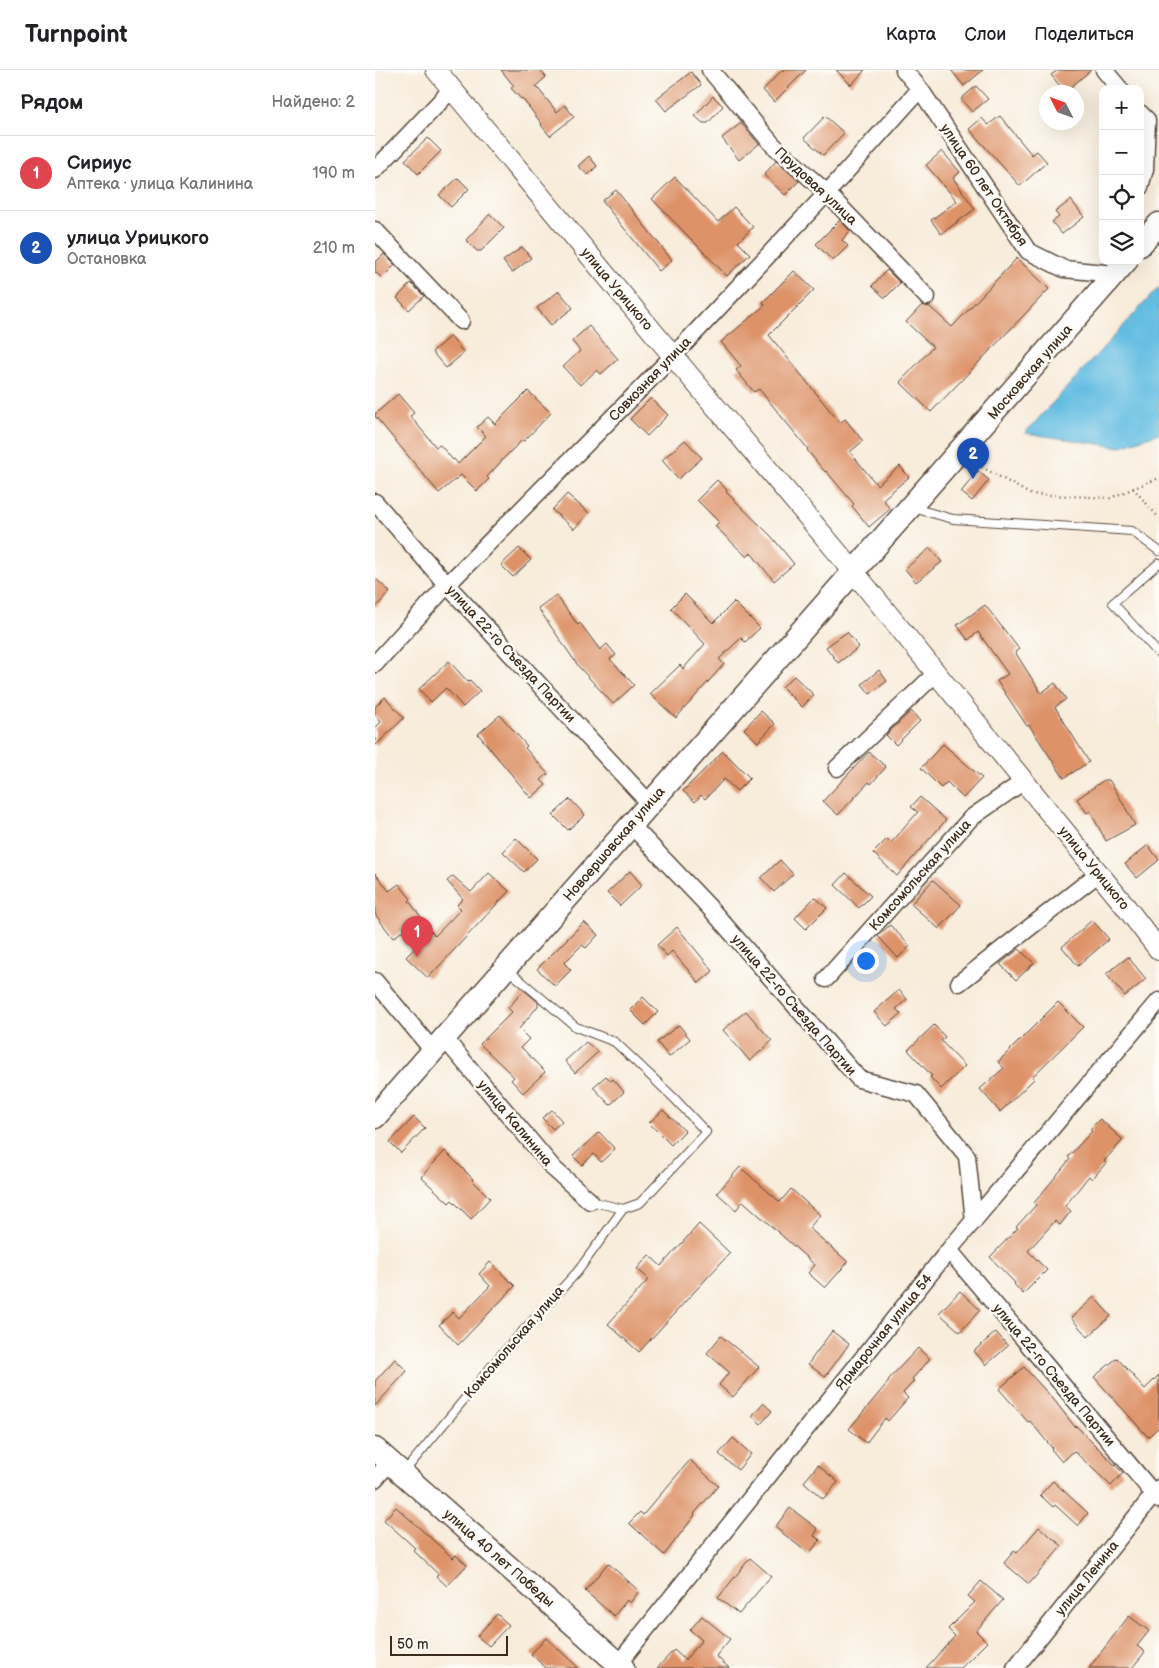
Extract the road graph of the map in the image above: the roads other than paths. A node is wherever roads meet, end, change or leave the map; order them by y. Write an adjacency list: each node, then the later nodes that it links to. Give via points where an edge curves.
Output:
1 (436, 70): 6 (street, улица Урицкого)
2 (710, 70): 11 (street, Прудовая улица, via 773,145)
3 (904, 70): 7 (street, улица 60 лет Октября)
4 (1104, 70): 5 (street)
5 (1117, 85)
6 (452, 89): 9 (street); 18 (street, улица Урицкого)
7 (920, 89): 11 (street, Совхозная улица); 15 (street, улица 60 лет Октября, via 1028,251 1064,269)
8 (1144, 117): 10 (street, via 1147,120)
9 (375, 170)
10 (1143, 175)
11 (827, 192): 16 (street, Прудовая улица); 18 (street, Совхозная улица)
12 (1159, 224): 14 (main road)
13 (375, 230): 17 (street)
14 (1144, 241)
15 (1120, 266): 20 (main road, Московская улица)
16 (927, 297)
17 (461, 321)
18 (673, 356): 23 (street, улица Урицкого); 24 (street, Совхозная улица)
19 (375, 502): 24 (street, улица 22-го Съезда Партии)
20 (911, 507): 21 (lane, via 953,519 1132,531); 23 (main road, Московская улица)
21 (1159, 551)
22 (1159, 563): 25 (lane, via 1113,603)
23 (854, 572): 27 (street, улица Урицкого); 30 (main road, Новоершовская улица)
24 (447, 585): 26 (street, Совхозная улица); 30 (street, улица 22-го Съезда Партии)
25 (1159, 654)
26 (375, 664)
27 (936, 673): 28 (street); 29 (street, улица Урицкого)
28 (837, 768)
29 (1024, 781): 32 (street, улица Урицкого); 35 (street, Комсомольская улица, via 971,818)
30 (649, 803): 31 (main road, Новоершовская улица)
31 (631, 825): 34 (main road, Новоершовская улица); 43 (street, улица 22-го Съезда Партии, via 709,907 859,1079 916,1094 967,1156)
32 (1099, 873): 33 (street, улица Урицкого); 37 (street)
33 (1159, 950)
34 (507, 968): 39 (main road, Новоершовская улица); 42 (lane, via 576,1027 615,1042 705,1132 639,1203)
35 (825, 979)
36 (375, 982): 39 (street, улица Калинина)
37 (959, 983)
38 (1159, 1001): 43 (street, Ярмарочная улица 54)
39 (439, 1046): 40 (main road, Новоершовская улица); 41 (street, улица Калинина, via 554,1169)
40 (375, 1117)
41 (590, 1201): 42 (lane)
42 (623, 1209): 45 (lane, Комсомольская улица, via 578,1271 501,1355)
43 (974, 1220): 44 (street, Ярмарочная улица 54)
44 (949, 1250): 47 (street, улица 22-го Съезда Партии); 48 (street, Ярмарочная улица 54)
45 (389, 1461): 46 (street, Комсомольская улица); 48 (main road, улица 40 лет Победы)
46 (375, 1479)
47 (1157, 1494): 49 (street, улица Ленина)
48 (619, 1666)
49 (1015, 1668)

